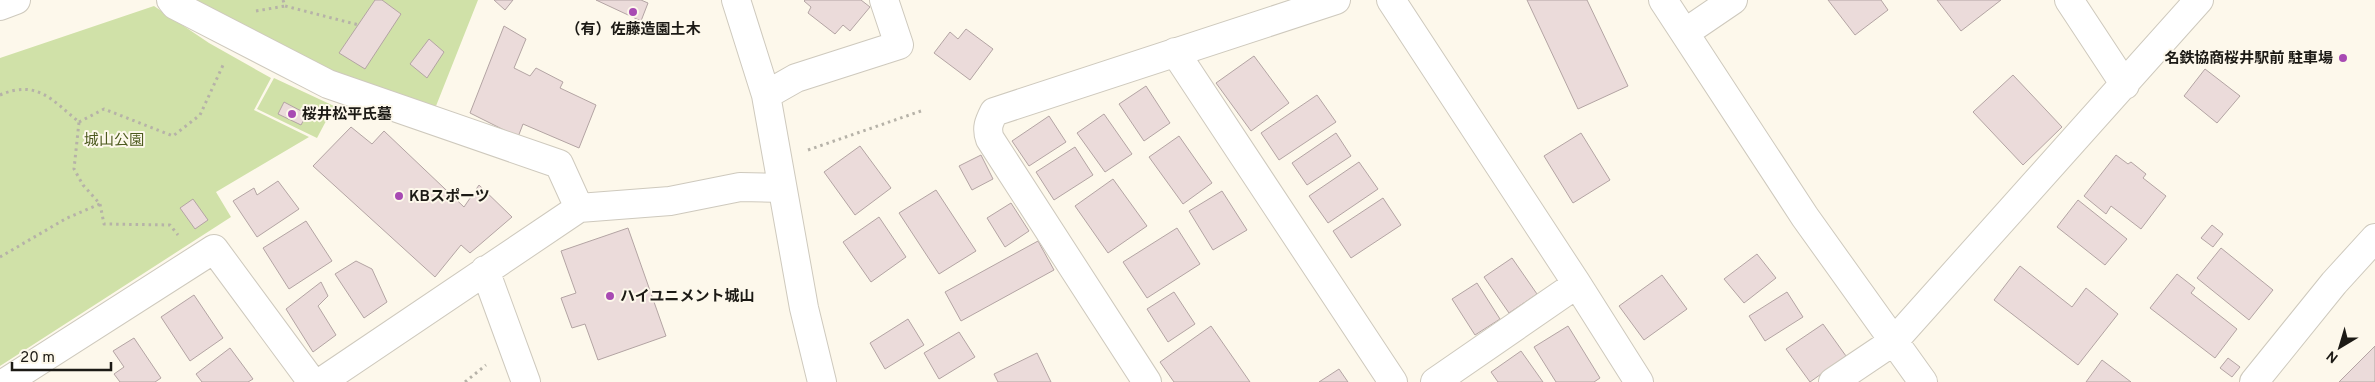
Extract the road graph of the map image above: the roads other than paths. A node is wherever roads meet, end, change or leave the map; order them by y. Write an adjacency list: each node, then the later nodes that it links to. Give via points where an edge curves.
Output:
1 (16, 0): 11 (street)
2 (172, 0): 17 (street, via 175,5 328,84 559,164)
3 (736, 0): 15 (street)
4 (884, 0): 15 (street, via 899,45 796,78)
5 (1336, 0): 13 (street)
6 (1391, 0): 20 (street)
7 (1663, 0): 12 (street)
8 (1733, 0): 12 (street)
9 (2069, 0): 14 (street)
10 (2199, 0): 14 (street)
11 (0, 6)
12 (1686, 32): 21 (street, via 1805,217)
13 (1175, 52): 27 (street, via 994,112 987,131); 28 (street)
14 (2125, 85): 21 (street)
15 (766, 95): 16 (street)
16 (782, 188): 17 (street, via 740,187 670,201); 26 (street, via 804,308)
17 (579, 208): 19 (street)
18 (2375, 238): 33 (street)
19 (485, 270): 24 (street); 25 (street)
20 (1577, 284): 29 (street); 30 (street)
21 (1894, 341): 31 (street); 32 (street)
22 (6, 382): 23 (street, via 214,249)
23 (312, 382)
24 (321, 382)
25 (526, 382)
26 (822, 382)
27 (1147, 382)
28 (1392, 382)
29 (1435, 382)
30 (1639, 382)
31 (1833, 382)
32 (1923, 382)
33 (2254, 382)

